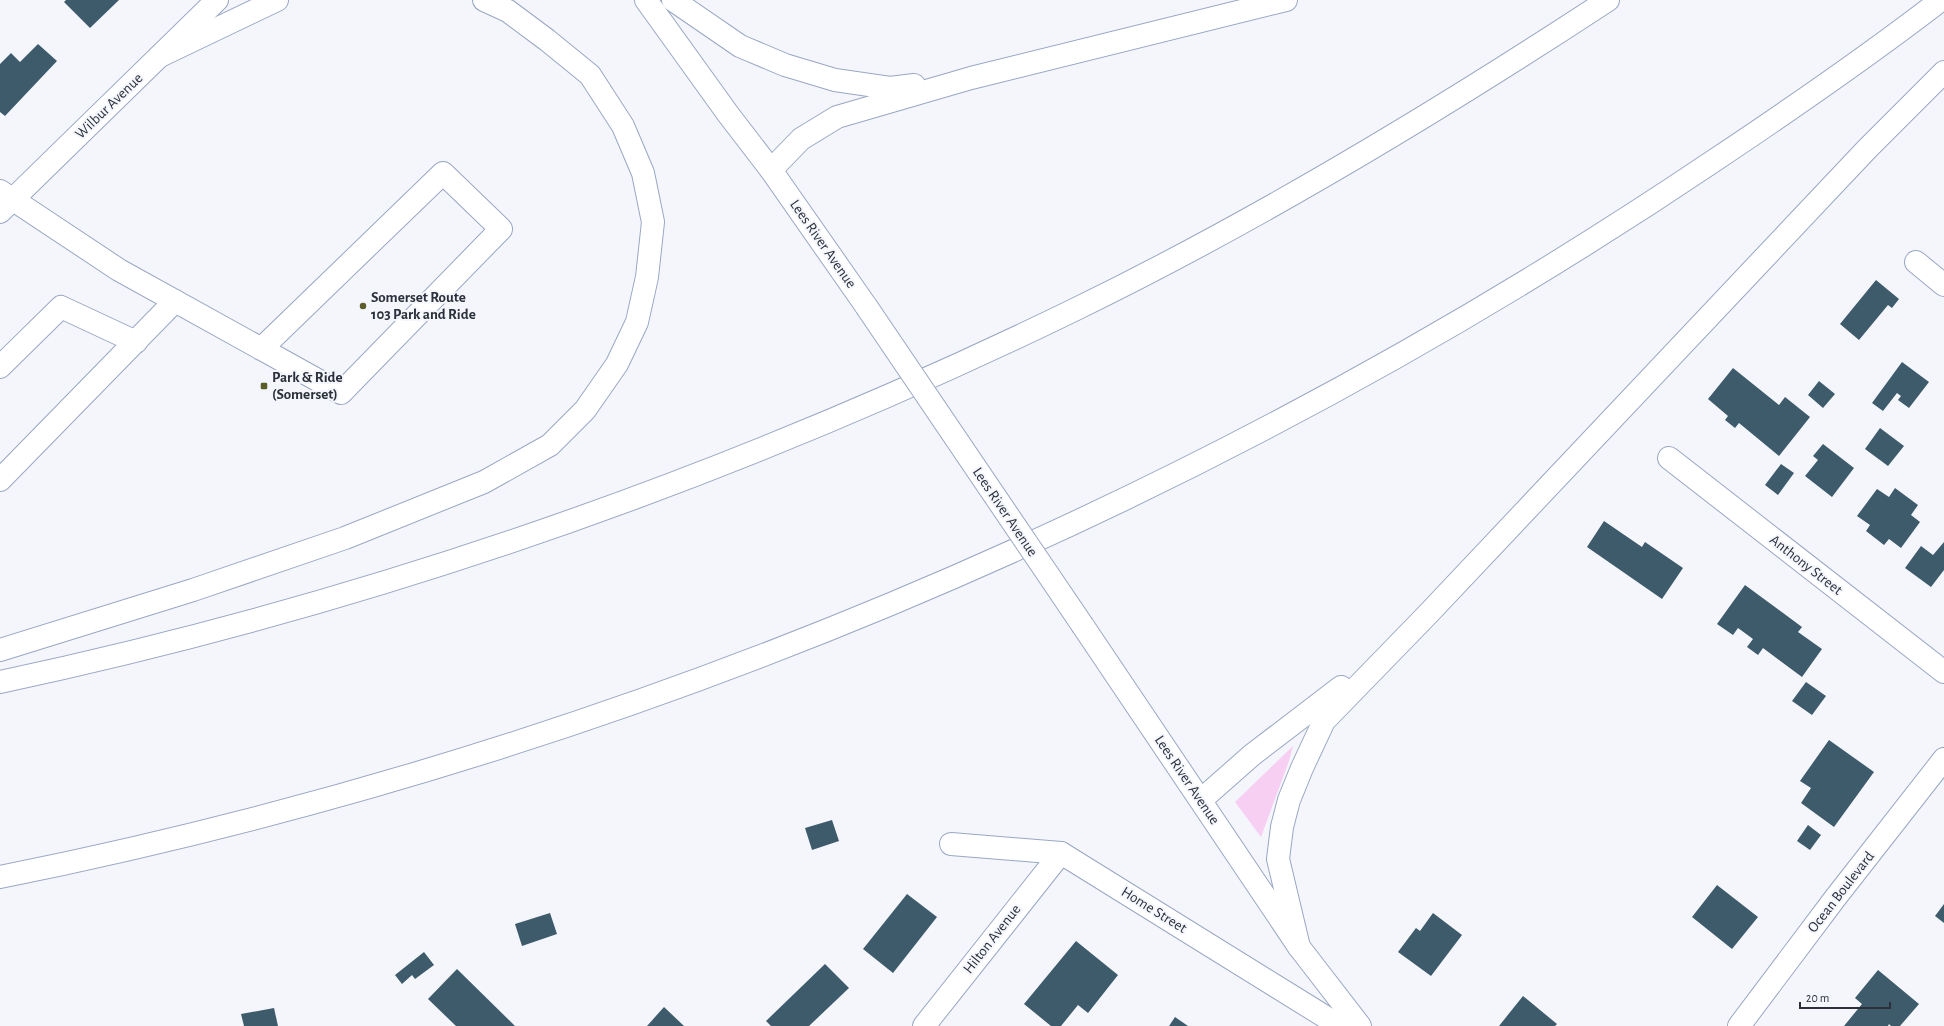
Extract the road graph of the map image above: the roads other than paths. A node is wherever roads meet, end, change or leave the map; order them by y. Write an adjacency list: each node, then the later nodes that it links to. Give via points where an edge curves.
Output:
1 (217, 0): 9 (main road, Wilbur Avenue)
2 (277, 0): 9 (main road)
3 (484, 0): 23 (main road, via 508,11 590,75 623,126 643,172 653,222 647,277 637,322 617,364 585,410 550,445 484,482 345,538 193,590)
4 (646, 0): 12 (main road, Lees River Avenue)
5 (674, 0): 11 (main road, via 740,46 810,74 890,88)
6 (1286, 0): 11 (main road)
7 (1608, 0): 25 (main road, via 1456,98 1269,207 1076,309 878,401 678,483 472,556 264,618)
8 (1941, 0): 30 (main road, via 1748,138 1565,258 1416,346 1279,422 1083,520 882,609 765,655 574,724 462,760 257,819)
9 (160, 56): 13 (main road, Wilbur Avenue)
10 (1944, 72): 22 (main road, via 1867,149)
11 (971, 78): 12 (main road, via 837,117 801,139)
12 (771, 170): 27 (main road, Lees River Avenue, bridge)
13 (5, 201): 16 (main road)
14 (1916, 262): 15 (main road)
15 (1944, 285)
16 (175, 302): 17 (main road); 18 (main road)
17 (136, 342): 19 (main road, via 61,307); 21 (main road)
18 (261, 349): 18 (main road, via 341,393 501,229 443,173)
19 (0, 367)
20 (1669, 458): 24 (main road, Anthony Street)
21 (0, 480)
22 (1428, 614): 27 (main road, via 1327,699 1252,755); 31 (main road, via 1324,721 1289,800 1278,859)
23 (0, 650)
24 (1944, 672)
25 (0, 682)
26 (1944, 759): 35 (main road, Ocean Boulevard)
27 (1200, 800): 31 (main road, Lees River Avenue)
28 (951, 844): 29 (main road, Home Street)
29 (1061, 853): 32 (main road, Hilton Avenue); 33 (main road, Home Street)
30 (0, 877)
31 (1299, 947): 34 (main road, Lees River Avenue)
32 (924, 1026)
33 (1340, 1026)
34 (1360, 1026)
35 (1739, 1026)

